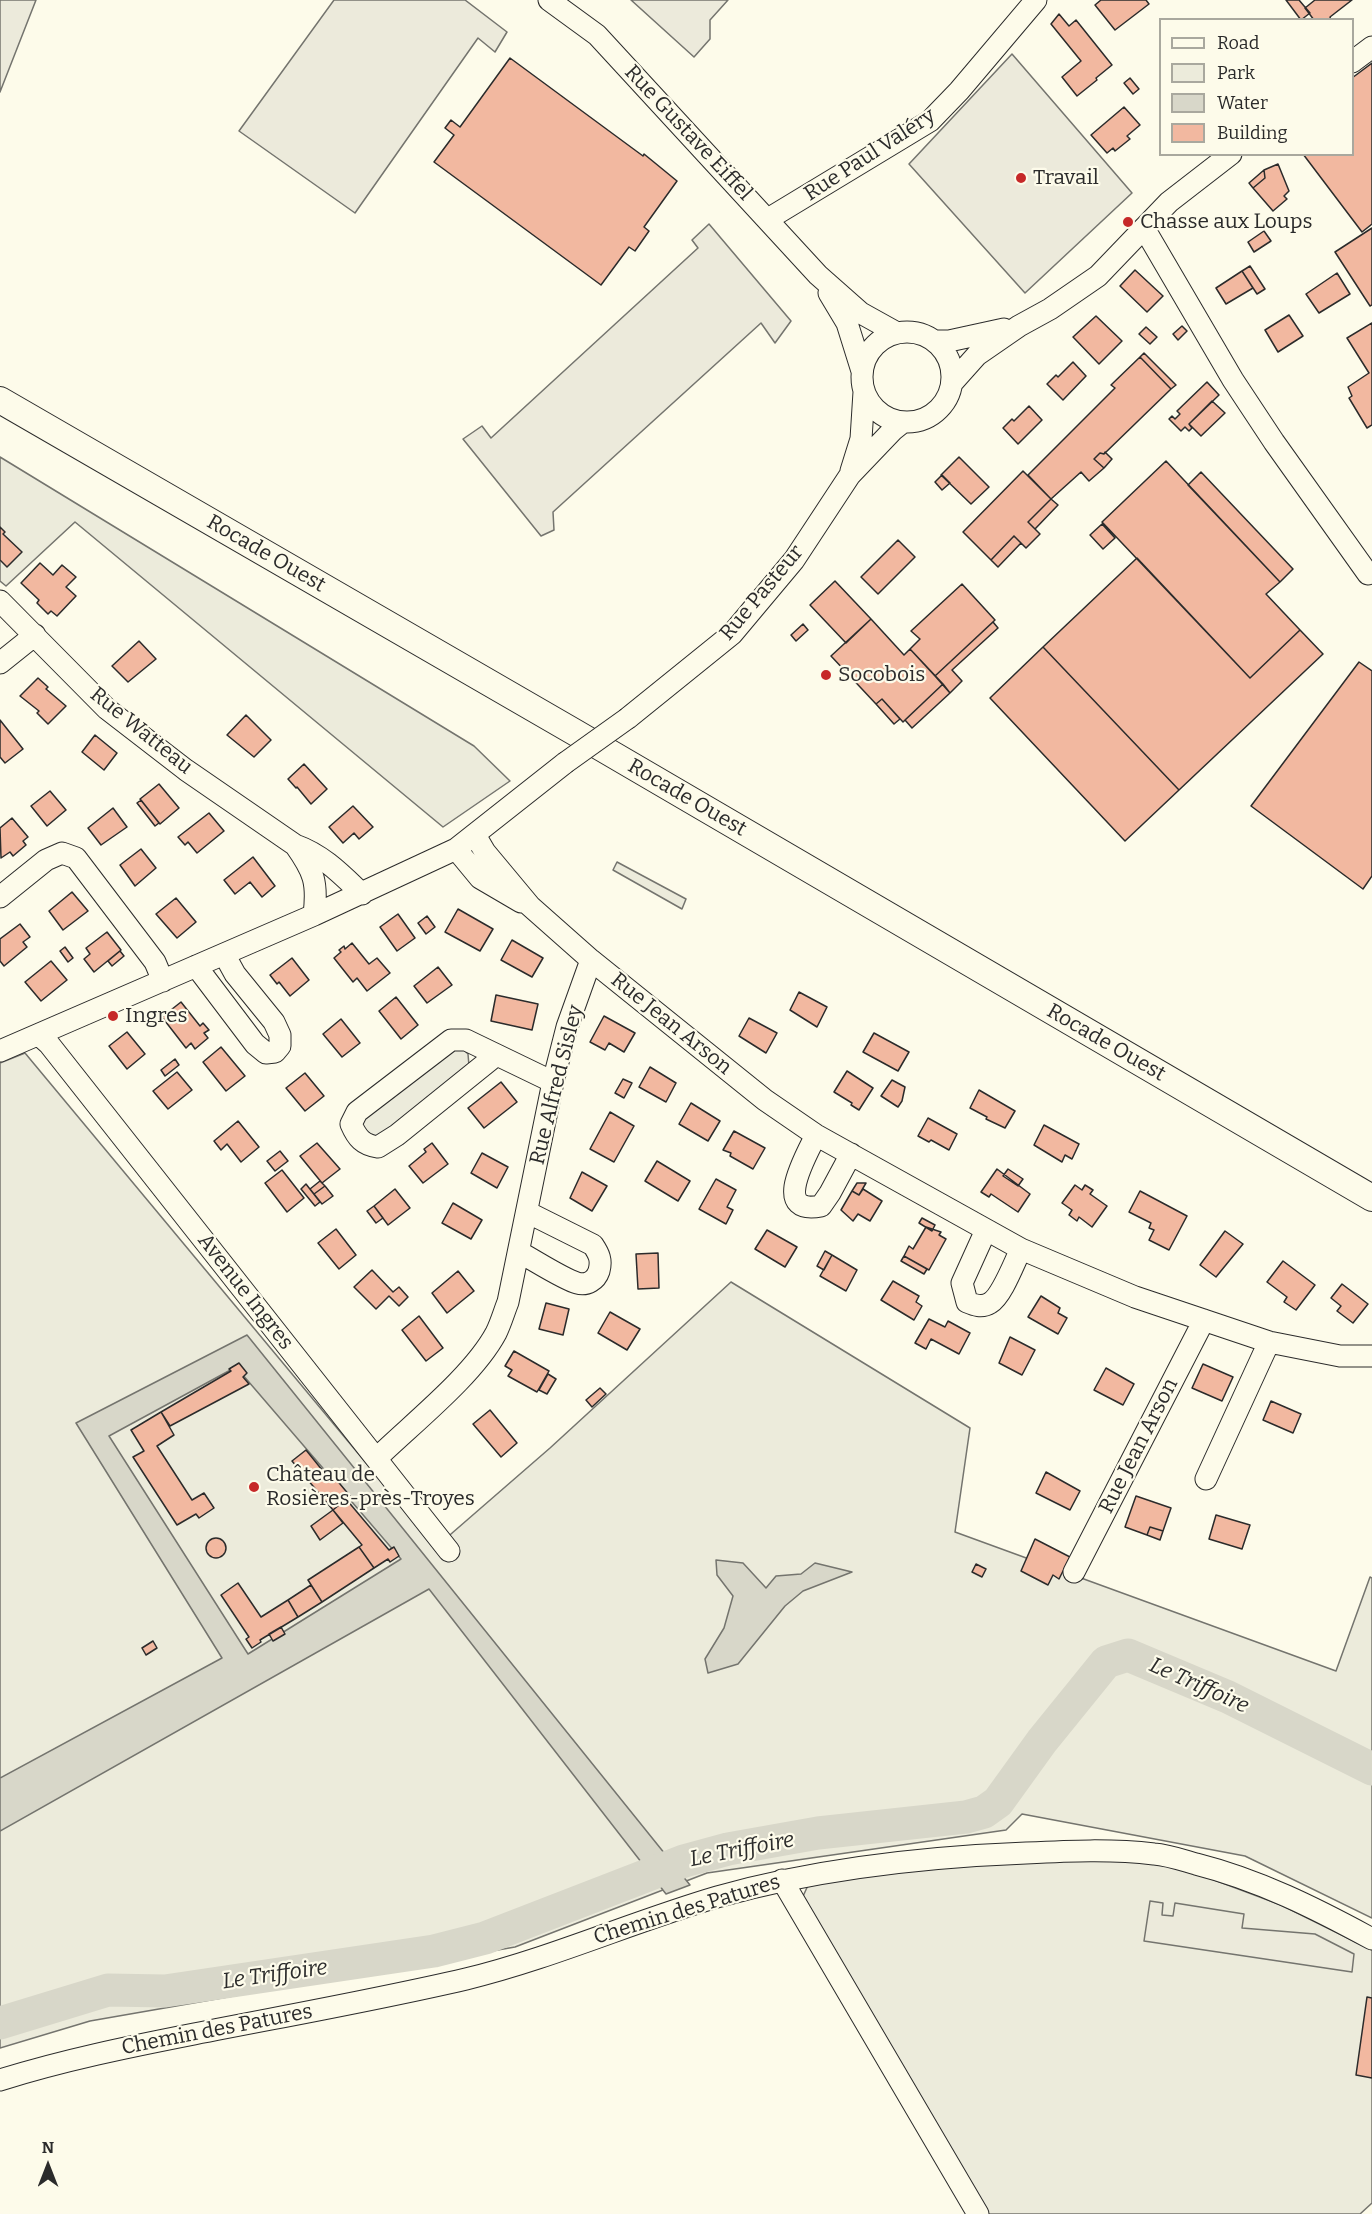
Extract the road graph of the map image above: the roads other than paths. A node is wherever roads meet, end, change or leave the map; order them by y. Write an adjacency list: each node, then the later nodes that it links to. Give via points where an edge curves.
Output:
1 (549, 0): 6 (street, Rue Gustave Eiffel, via 597,35)
2 (1036, 0): 6 (street, Rue Paul Valéry, via 930,121)
3 (1372, 47): 4 (street)
4 (1354, 61)
5 (1228, 156): 7 (street, via 1169,202)
6 (768, 219): 8 (street, Rue Gustave Eiffel)
7 (1144, 228): 9 (street, via 1098,276); 18 (street, via 1233,380)
8 (818, 275): 10 (street, Rue Gustave Eiffel, via 861,313); 12 (street, Rue Gustave Eiffel, via 847,323)
9 (1019, 326): 11 (street, via 974,337); 13 (street, via 977,355)
10 (897, 333): 11 (street, via 923,335); 12 (street, via 874,346)
11 (934, 341): 13 (street, via 951,367)
12 (862, 371): 14 (street)
13 (952, 383): 16 (street, via 944,402 930,416)
14 (864, 392): 16 (street, via 879,413); 17 (street, Rue Pasteur, via 861,439)
15 (0, 400): 39 (main road, Rocade Ouest)
16 (903, 422): 17 (street, Rue Pasteur)
17 (850, 475): 22 (street, Rue Pasteur, bridge, via 795,560 732,634)
18 (1368, 574)
19 (0, 601): 20 (street, Rue Watteau)
20 (35, 635): 21 (street); 23 (street, Rue Watteau, via 107,709 186,770)
21 (0, 663)
22 (475, 835): 24 (street, Rue Pasteur); 27 (street, Rue Jean Arson)
23 (295, 845): 25 (street, Rue Watteau, via 324,859); 28 (street, Rue Watteau, via 315,880)
24 (456, 849): 25 (street, Rue Pasteur); 27 (street, Rue Jean Arson, via 480,878)
25 (362, 894): 28 (street, Rue Pasteur)
26 (0, 897): 32 (street, via 46,860 62,853 76,858 155,962)
27 (530, 906): 30 (street, Rue Jean Arson)
28 (314, 915): 29 (street, Rue Pasteur)
29 (224, 954): 31 (street, Rue Pasteur); 31 (street, via 274,1022 280,1035 276,1052 266,1053 255,1044)
30 (591, 960): 36 (street, Rue Alfred Sisley); 37 (street, Rue Jean Arson, via 765,1100)
31 (196, 966): 32 (street, Rue Pasteur)
32 (163, 981): 33 (street, Rue Pasteur)
33 (39, 1035): 34 (street); 47 (street, Avenue Ingres)
34 (0, 1051)
35 (495, 1056): 35 (street, via 465,1040 451,1040 357,1112 351,1124 356,1134 365,1145 378,1147); 36 (street)
36 (553, 1082): 40 (street, Rue Alfred Sisley)
37 (816, 1135): 38 (street, Rue Jean Arson); 38 (street, via 793,1191 803,1206 820,1206)
38 (851, 1154): 41 (street, Rue Jean Arson)
39 (1372, 1198)
40 (527, 1212): 43 (street, Rue Alfred Sisley); 43 (street, via 593,1245 601,1265 590,1283 578,1284)
41 (986, 1230): 42 (street, Rue Jean Arson); 42 (street, via 962,1283 967,1302 978,1306 989,1303 998,1294)
42 (1021, 1249): 44 (street, Rue Jean Arson, via 1135,1297)
43 (519, 1252): 47 (street, Rue Alfred Sisley, via 497,1332 446,1394)
44 (1204, 1320): 45 (street, Rue Jean Arson); 50 (street, Rue Jean Arson)
45 (1269, 1342): 46 (street, Rue Jean Arson, via 1340,1356); 48 (street)
46 (1372, 1356)
47 (377, 1458): 49 (street, Avenue Ingres)
48 (1206, 1479)
49 (449, 1551)
50 (1074, 1572)
51 (782, 1880): 52 (street, Chemin des Patures, via 982,1855 1084,1850 1156,1854 1225,1871 1277,1890); 53 (street, Chemin des Patures, via 471,1978 51,2064); 54 (street)
52 (1372, 1939)
53 (0, 2080)
54 (978, 2214)

